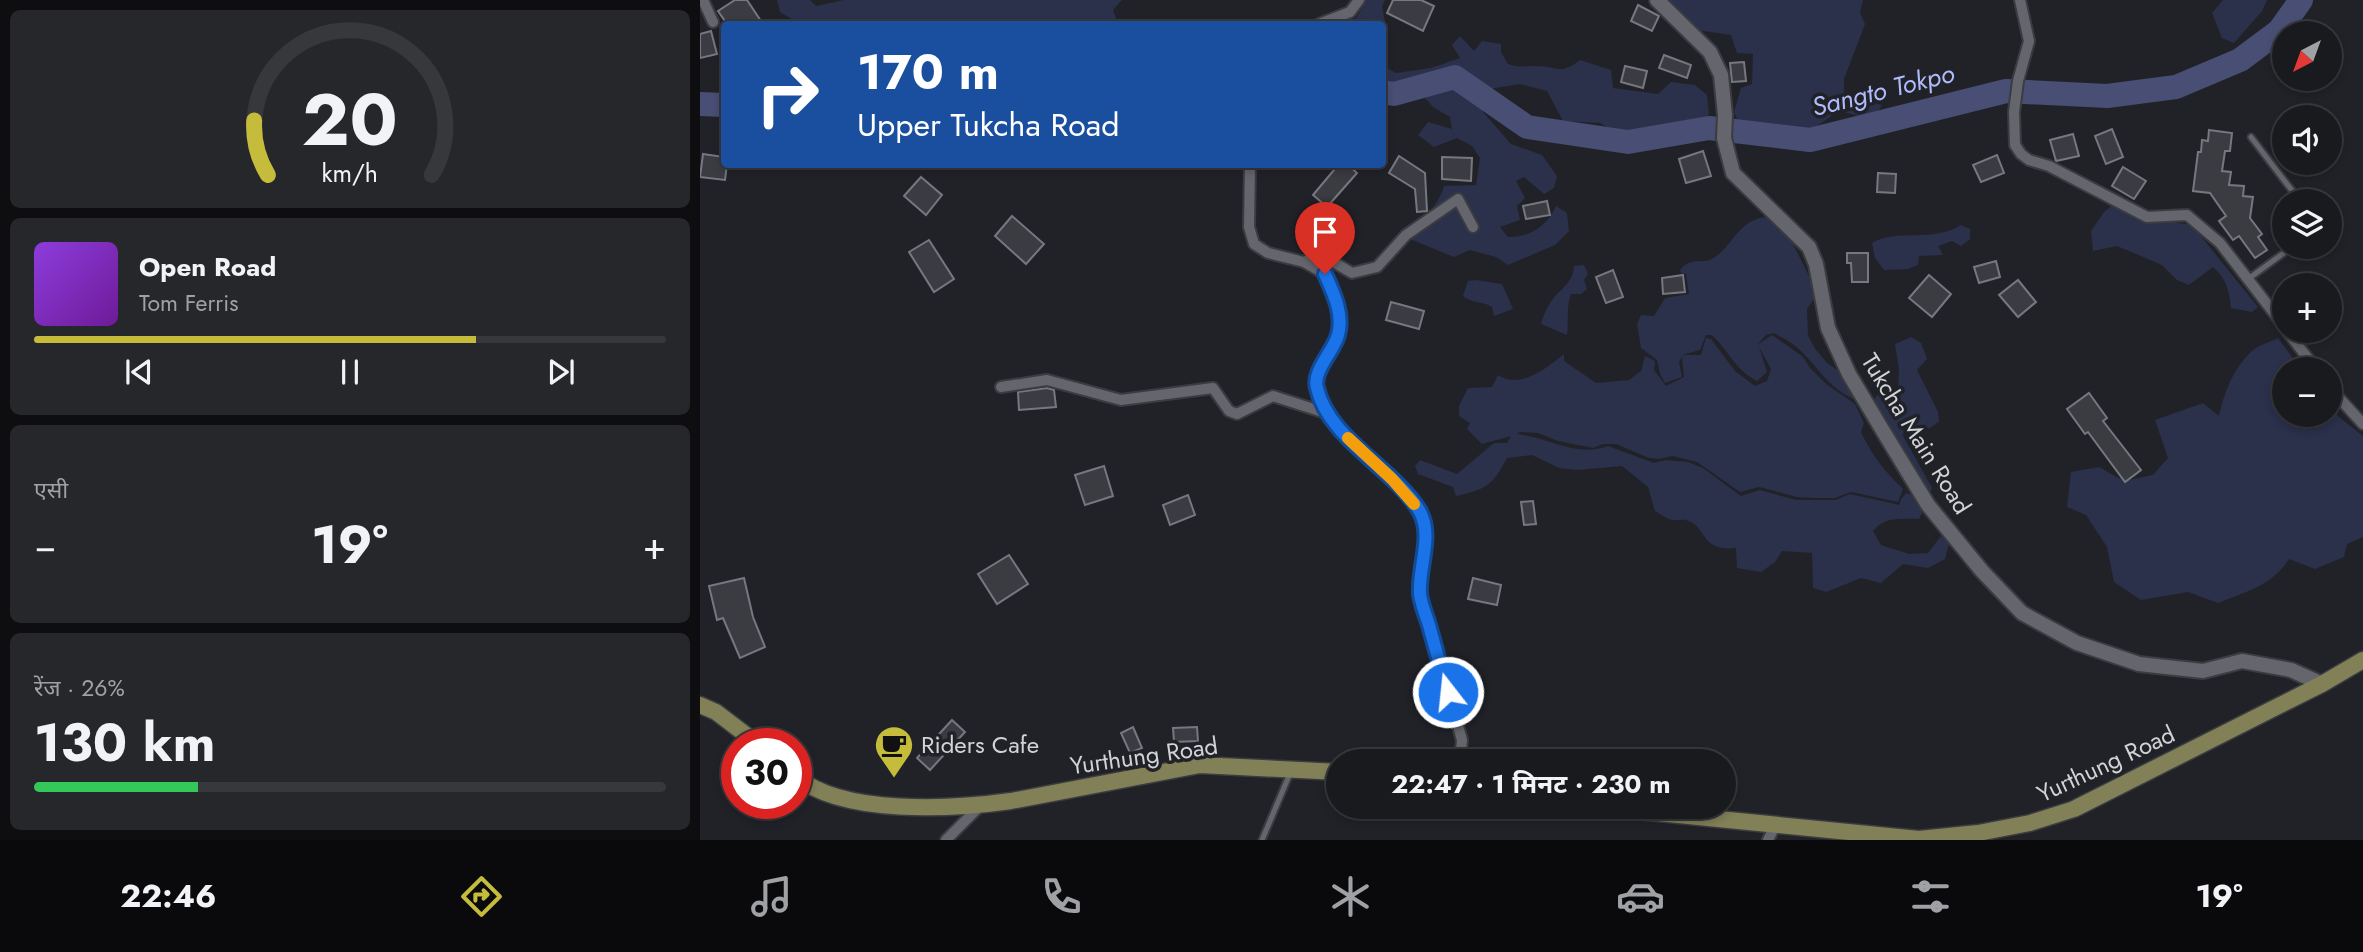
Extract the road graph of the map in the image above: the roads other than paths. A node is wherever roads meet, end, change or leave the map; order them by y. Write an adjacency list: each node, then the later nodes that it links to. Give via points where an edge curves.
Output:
1 (703, 0): 6 (street)
2 (1359, 0): 5 (street, via 1350,12)
3 (1657, 0): 22 (street, Tukcha Main Road, via 1710,52 1721,75 1724,138 1733,173 1809,247 1828,328 1849,374 1922,494 1982,571 2022,613 2077,643 2139,664 2203,671 2242,661 2291,670)
4 (2020, 0): 13 (street, via 2029,41 2018,81 2014,145 2029,160 2147,217 2188,215 2220,243)
5 (1327, 21)
6 (713, 22)
7 (2251, 137): 9 (lane)
8 (1250, 168): 12 (street, via 1249,227 1254,244 1268,253)
9 (2291, 189)
10 (1473, 227): 12 (street, via 1458,199 1406,235 1377,267 1352,273 1320,254)
11 (2276, 259): 13 (lane)
12 (1304, 262): 19 (street, via 1325,274 1338,304 1339,332 1316,387)
13 (2248, 279): 14 (street)
14 (2272, 310)
15 (2296, 343): 16 (street)
16 (2307, 357)
17 (1001, 387): 19 (street, via 1047,380 1121,400 1213,388 1229,411 1237,414 1273,396)
18 (2342, 401): 20 (street)
19 (1329, 414): 25 (street, via 1419,510 1426,527 1420,595)
20 (2363, 424)
21 (2363, 660): 22 (main road, Yurthung Road)
22 (2322, 684): 32 (main road, Yurthung Road, via 2074,809 1978,834)
23 (700, 705): 24 (main road)
24 (737, 728)
25 (1461, 749)
26 (1293, 768): 27 (main road, Yurthung Road); 29 (main road, Yurthung Road, via 1200,765); 34 (lane)
27 (1326, 771)
28 (812, 787): 29 (main road, Yurthung Road, via 843,799 892,806)
29 (981, 805): 33 (street)
30 (1678, 819): 31 (main road, Yurthung Road)
31 (1771, 833): 32 (main road, Yurthung Road)
32 (1918, 839)
33 (946, 840)
34 (1262, 840)

